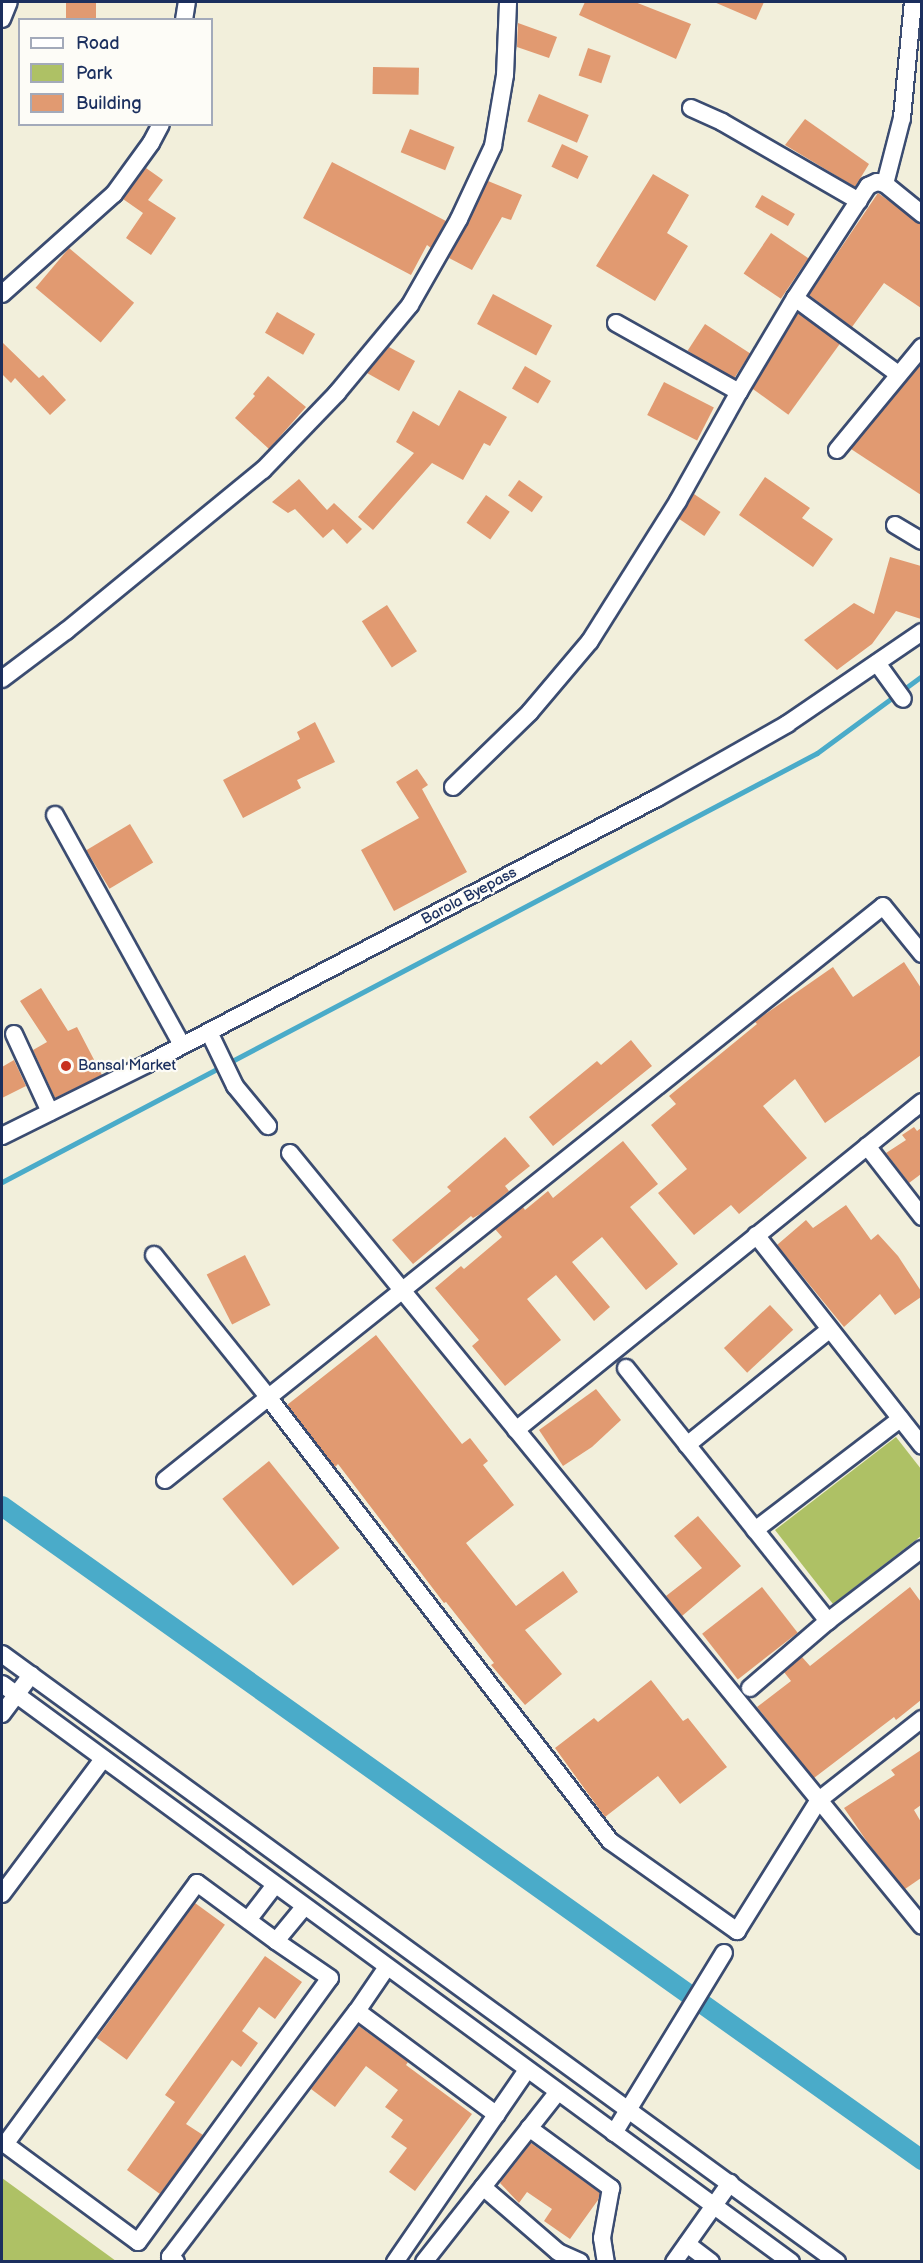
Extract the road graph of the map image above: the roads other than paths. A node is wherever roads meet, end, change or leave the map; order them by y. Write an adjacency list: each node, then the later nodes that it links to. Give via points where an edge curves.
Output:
1 (9, 2): 6 (street)
2 (187, 2): 5 (street)
3 (508, 2): 23 (street, via 505,75 492,146 459,219 410,305 337,393 263,470)
4 (913, 2): 9 (street, via 902,118)
5 (184, 18)
6 (2, 19)
7 (691, 108): 10 (street)
8 (160, 126): 12 (street, via 114,194)
9 (885, 184): 10 (street, via 872,183); 11 (street)
10 (859, 201): 13 (street)
11 (921, 214)
12 (2, 294)
13 (795, 298): 16 (street); 17 (street)
14 (616, 323): 17 (street)
15 (921, 347): 16 (street)
16 (898, 375): 18 (street)
17 (739, 392): 25 (street, via 678,501 590,641 530,712)
18 (837, 450)
19 (895, 525): 20 (street)
20 (921, 541)
21 (921, 632): 22 (street, Barola Byepass)
22 (877, 663): 24 (street); 29 (street, Barola Byepass, via 787,724 657,798)
23 (2, 679)
24 (903, 699)
25 (453, 787)
26 (55, 815): 30 (street)
27 (921, 954): 40 (street, via 883,906)
28 (14, 1034): 32 (street)
29 (213, 1038): 30 (street, Barola Byepass); 33 (street, via 235,1086)
30 (182, 1045): 32 (street, Barola Byepass)
31 (921, 1102): 35 (street)
32 (50, 1112): 34 (street, Barola Byepass)
33 (268, 1126)
34 (2, 1136)
35 (867, 1146): 37 (street); 38 (street)
36 (290, 1154): 40 (street)
37 (921, 1217)
38 (756, 1235): 41 (street); 45 (street)
39 (154, 1255): 43 (street)
40 (402, 1290): 43 (street); 45 (street)
41 (829, 1330): 44 (street); 46 (street)
42 (626, 1368): 46 (street)
43 (268, 1397): 48 (street); 60 (street, via 610,1841 737,1931)
44 (900, 1419): 47 (street); 49 (street)
45 (516, 1430): 60 (street)
46 (687, 1445): 49 (street)
47 (921, 1446)
48 (165, 1480)
49 (755, 1530): 51 (street)
50 (921, 1549): 51 (street)
51 (828, 1621): 55 (street)
52 (3, 1659): 53 (street)
53 (31, 1675): 56 (street); 72 (street)
54 (2, 1684): 56 (street)
55 (750, 1688)
56 (16, 1695): 57 (street); 59 (street)
57 (2, 1714)
58 (921, 1719): 60 (street)
59 (103, 1759): 61 (street); 62 (street)
60 (819, 1800): 65 (street)
61 (275, 1885): 63 (street); 64 (street)
62 (2, 1894)
63 (304, 1907): 66 (street); 68 (street)
64 (248, 1920): 66 (street); 66 (street, via 197,1883 5,2144 138,2242 330,1978)
65 (921, 1926)
66 (276, 1941)
67 (724, 1953): 72 (street)
68 (387, 1967): 69 (street); 70 (street)
69 (357, 2011): 73 (street); 80 (street, via 170,2257)
70 (527, 2070): 71 (street); 73 (street)
71 (558, 2092): 74 (street); 75 (street)
72 (628, 2109): 75 (street); 76 (street)
73 (497, 2115): 81 (street)
74 (529, 2128): 77 (street); 84 (street, via 611,2188 602,2238)
75 (614, 2133): 78 (street)
76 (730, 2183): 78 (street); 88 (street)
77 (483, 2187): 82 (street); 83 (street, via 558,2252)
78 (714, 2205): 79 (street); 87 (street)
79 (687, 2244): 85 (street); 86 (street)
80 (176, 2262)
81 (395, 2262)
82 (424, 2262)
83 (580, 2262)
84 (606, 2262)
85 (674, 2262)
86 (711, 2262)
87 (791, 2262)
88 (837, 2262)

